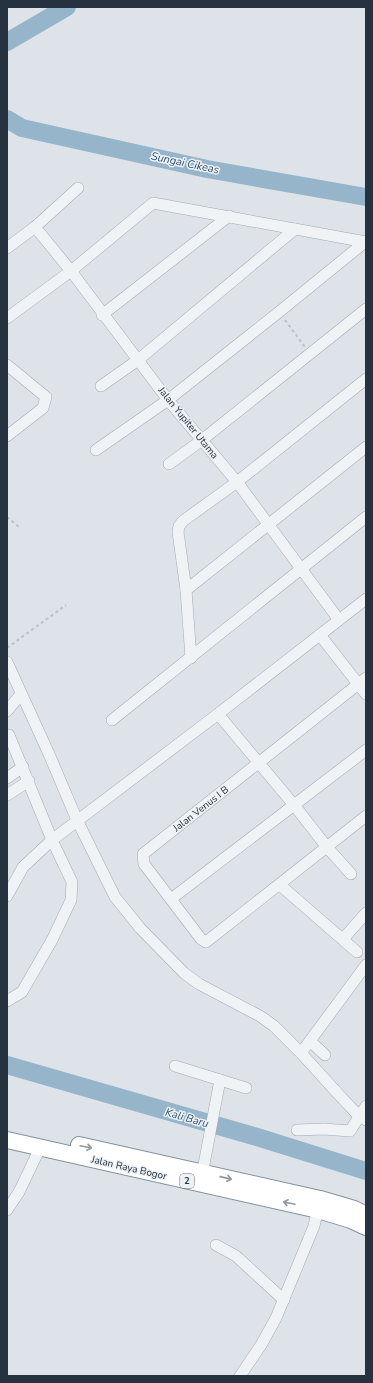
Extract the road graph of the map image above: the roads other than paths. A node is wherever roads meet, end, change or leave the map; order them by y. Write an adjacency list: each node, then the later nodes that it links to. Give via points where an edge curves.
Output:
1 (78, 188): 3 (street)
2 (229, 216): 4 (street); 7 (street, via 153,203); 9 (street)
3 (35, 227): 6 (street); 7 (street, Jalan Yupiter Utama)
4 (295, 229): 5 (street); 11 (street)
5 (365, 242): 15 (street)
6 (7, 248)
7 (71, 270): 9 (street, Jalan Yupiter Utama); 10 (street)
8 (366, 309): 17 (street)
9 (102, 315): 11 (street, Jalan Yupiter Utama)
10 (7, 318)
11 (138, 360): 14 (street); 15 (street, Jalan Yupiter Utama)
12 (7, 365): 16 (street, via 46,397 46,403)
13 (366, 379): 21 (street)
14 (101, 386)
15 (168, 400): 17 (street, Jalan Yupiter Utama); 19 (street)
16 (7, 436)
17 (202, 440): 20 (street); 21 (street, Jalan Yupiter Utama)
18 (366, 447): 23 (street)
19 (96, 450)
20 (169, 464)
21 (237, 482): 23 (street, Jalan Yupiter Utama); 25 (street, via 179,526)
22 (366, 517): 24 (street)
23 (268, 523): 24 (street, Jalan Yupiter Utama); 25 (street)
24 (301, 568): 27 (street, Jalan Yupiter Utama); 29 (street)
25 (186, 590): 29 (street)
26 (366, 599): 27 (street)
27 (339, 620): 28 (street)
28 (320, 635): 31 (street); 35 (street)
29 (191, 658): 36 (street)
30 (7, 662): 32 (street)
31 (362, 681): 33 (street); 39 (street, Jalan Venus I B)
32 (21, 694): 34 (street); 46 (street)
33 (366, 694)
34 (7, 711)
35 (218, 714): 39 (street); 46 (street)
36 (112, 720)
37 (9, 734): 40 (street)
38 (366, 750): 44 (street)
39 (260, 763): 44 (street); 52 (street, Jalan Venus I B, via 143,854 144,864)
40 (22, 767): 41 (street); 42 (street)
41 (7, 778)
42 (29, 781): 43 (street); 47 (street)
43 (7, 795)
44 (294, 805): 48 (street); 52 (street)
45 (366, 816): 48 (street)
46 (77, 820): 47 (street); 59 (street, via 115,897 140,928 198,984 260,1016)
47 (52, 840): 51 (street, via 23,867); 57 (street, via 72,882 71,900 52,940 22,992)
48 (326, 846): 49 (street); 50 (street)
49 (351, 874)
50 (280, 885): 52 (street, via 206,942); 54 (street)
51 (7, 896)
52 (171, 898)
53 (366, 913): 54 (street)
54 (343, 939): 55 (street)
55 (357, 952)
56 (366, 965): 58 (street)
57 (7, 1001)
58 (310, 1041): 59 (street); 60 (street)
59 (301, 1053): 65 (street, via 330,1087)
60 (325, 1055)
61 (175, 1066): 62 (street)
62 (220, 1080): 63 (street); 70 (street)
63 (246, 1088)
64 (366, 1106): 65 (street)
65 (363, 1118): 67 (street, via 349,1132 324,1129)
66 (7, 1128): 70 (highway, Jalan Raya Bogor / 2, one-way to 70)
67 (297, 1130)
68 (7, 1140): 69 (highway, Jalan Raya Bogor / 2)
69 (40, 1148): 70 (highway, Jalan Raya Bogor / 2); 72 (street, via 19,1192)
70 (202, 1178): 71 (highway, Jalan Raya Bogor / 2)
71 (319, 1204): 73 (highway, Jalan Raya Bogor / 2, via 354,1209); 74 (highway, Jalan Raya Bogor / 2); 76 (street, via 314,1226)
72 (7, 1210)
73 (366, 1215)
74 (366, 1227)
75 (216, 1245): 76 (street, via 236,1256)
76 (284, 1300): 77 (street, via 261,1345)
77 (240, 1376)

